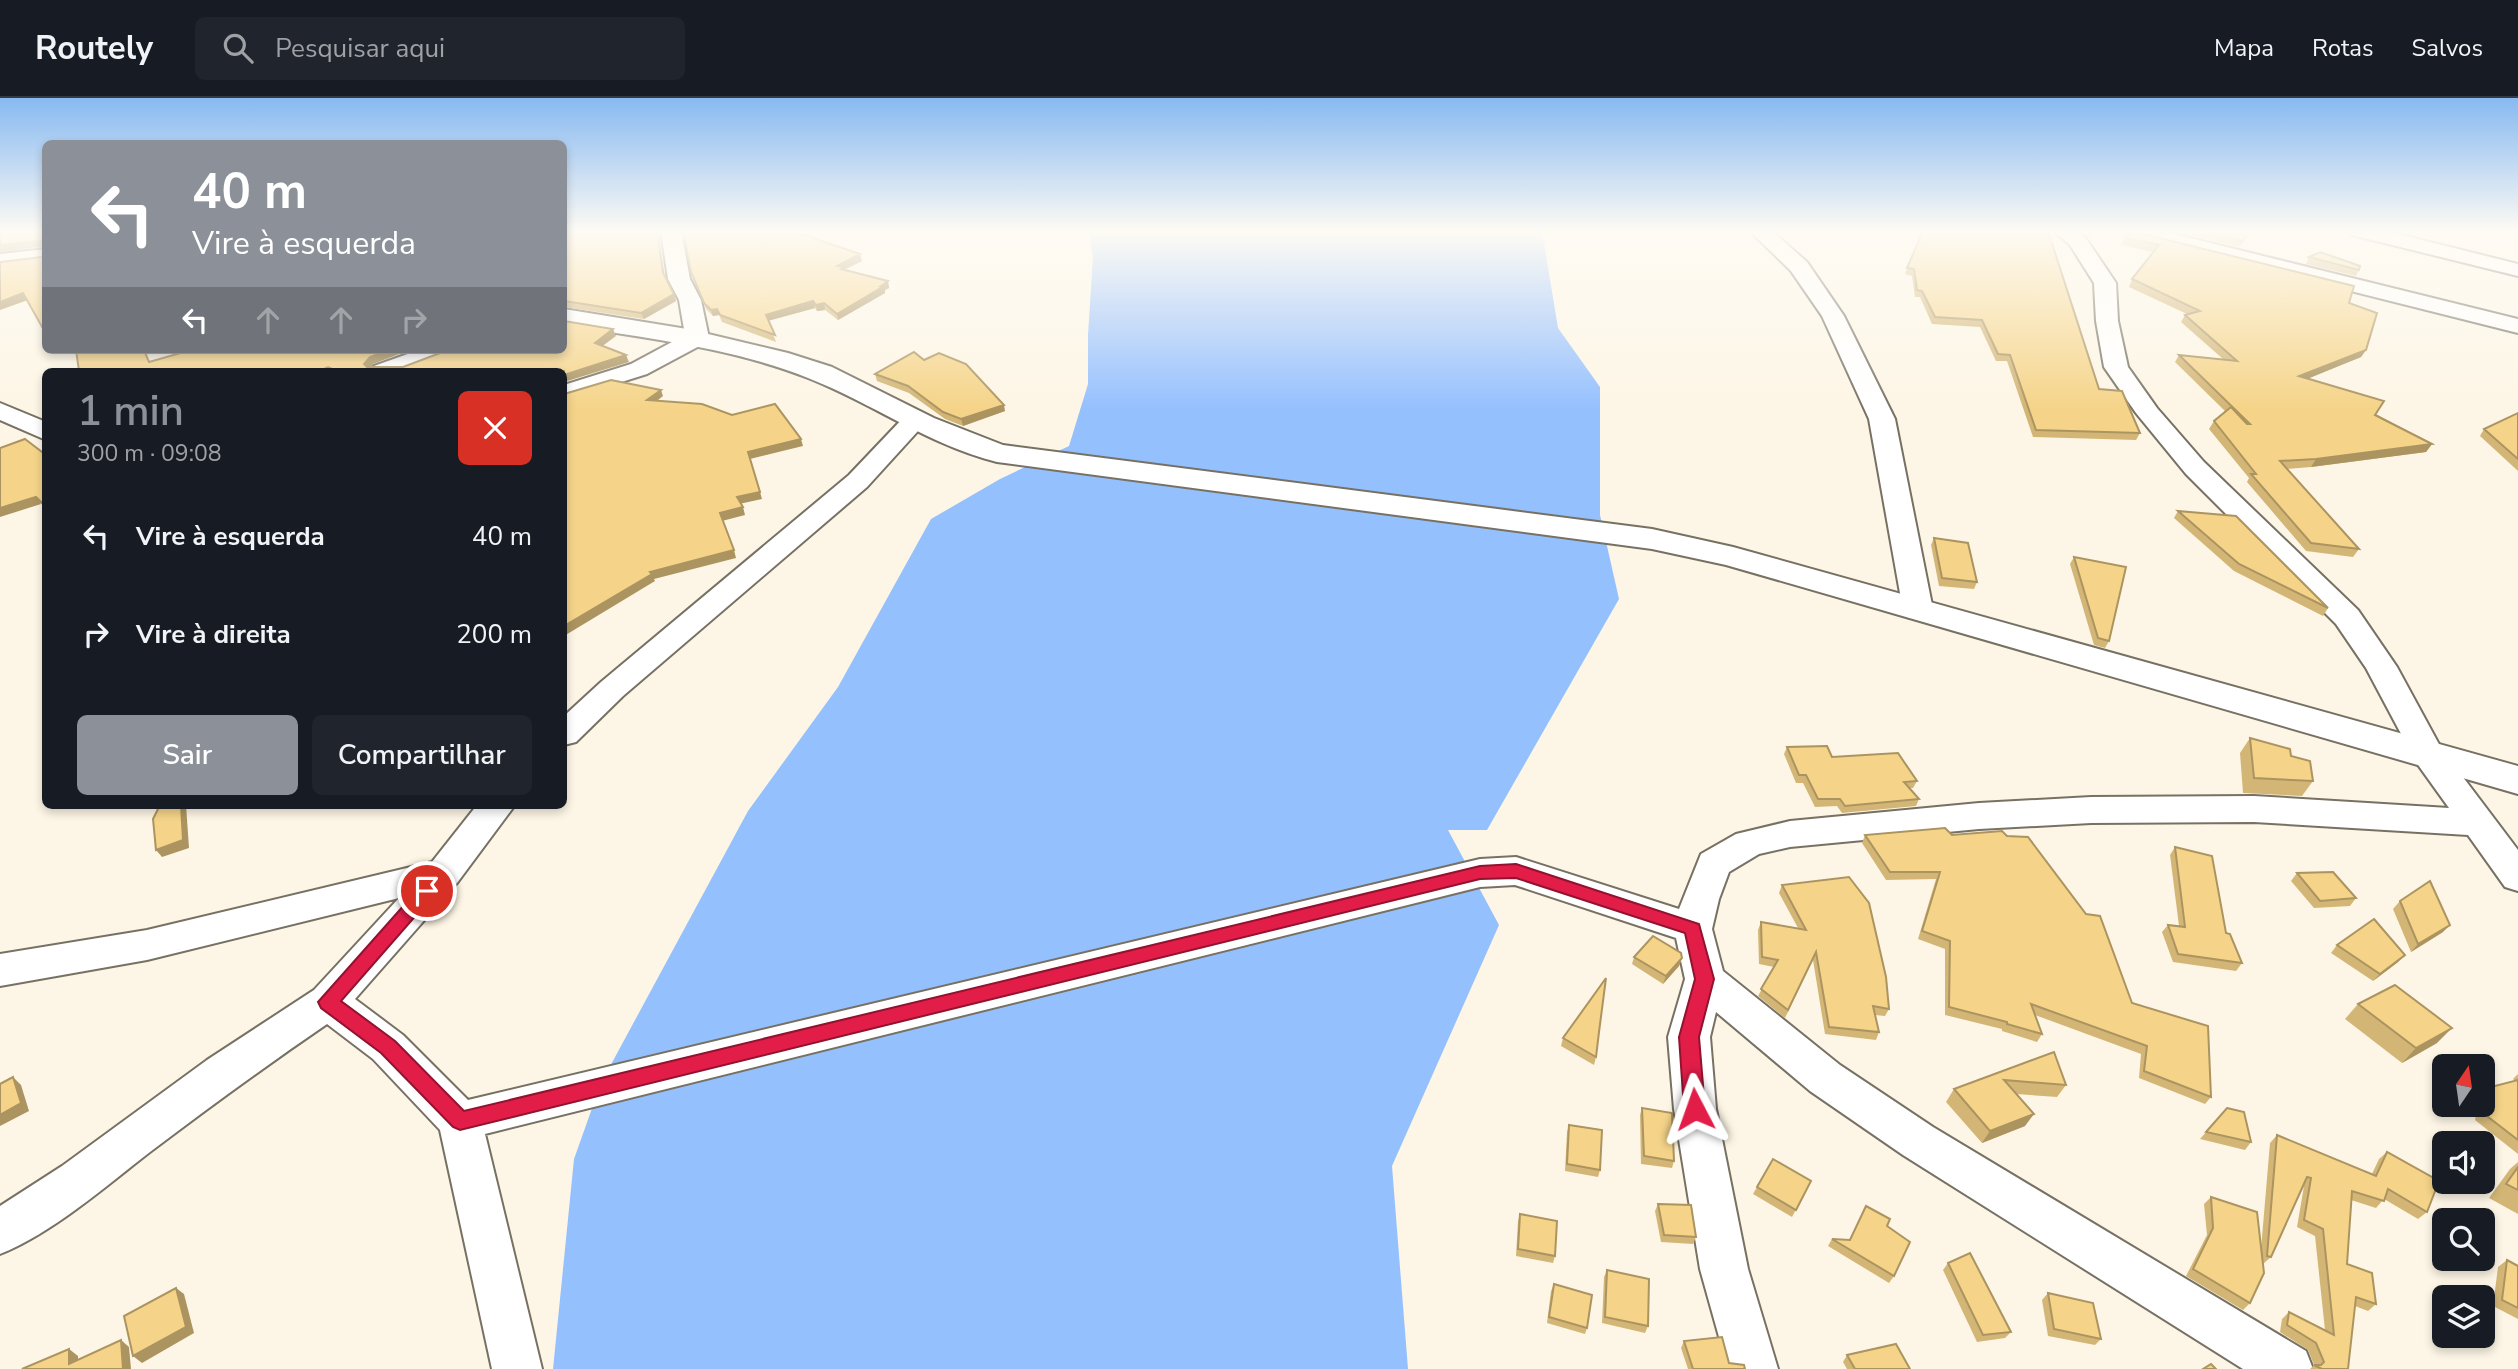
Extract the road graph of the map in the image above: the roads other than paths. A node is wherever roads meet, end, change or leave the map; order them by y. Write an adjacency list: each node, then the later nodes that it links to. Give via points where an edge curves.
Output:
1 (685, 290): 7 (street)
2 (1815, 290): 14 (street, via 1833,316 1882,419)
3 (2105, 290): 16 (street, via 2116,368 2195,468 2347,617 2381,667)
4 (2369, 290): 6 (street)
5 (567, 317): 7 (street)
6 (2518, 326)
7 (697, 338): 10 (street, via 639,369); 12 (street, via 809,369)
8 (431, 354): 9 (street)
9 (391, 368)
10 (567, 392)
11 (0, 411): 13 (street)
12 (915, 420): 14 (street, via 997,453 1652,539); 15 (street, via 858,481)
13 (42, 430)
14 (1918, 610): 16 (street)
15 (567, 731)
16 (2428, 754): 17 (street); 19 (street)
17 (2518, 780)
18 (494, 809): 20 (street)
19 (2479, 823): 21 (street); 22 (street, via 2254,809 2091,810 1790,834 1749,843 1714,864)
20 (444, 873): 23 (street, via 147,945); 25 (street)
21 (2518, 877)
22 (1693, 929): 24 (street); 26 (street, via 1516,871 1480,873)
23 (0, 970)
24 (1705, 979): 29 (street, via 1689,1037 1695,1109 1724,1269); 30 (street, via 1825,1078 1918,1141)
25 (328, 1002): 26 (street, via 388,1047); 27 (street)
26 (460, 1121): 28 (street)
27 (0, 1232)
28 (517, 1369)
29 (1753, 1369)
30 (2288, 1369)

